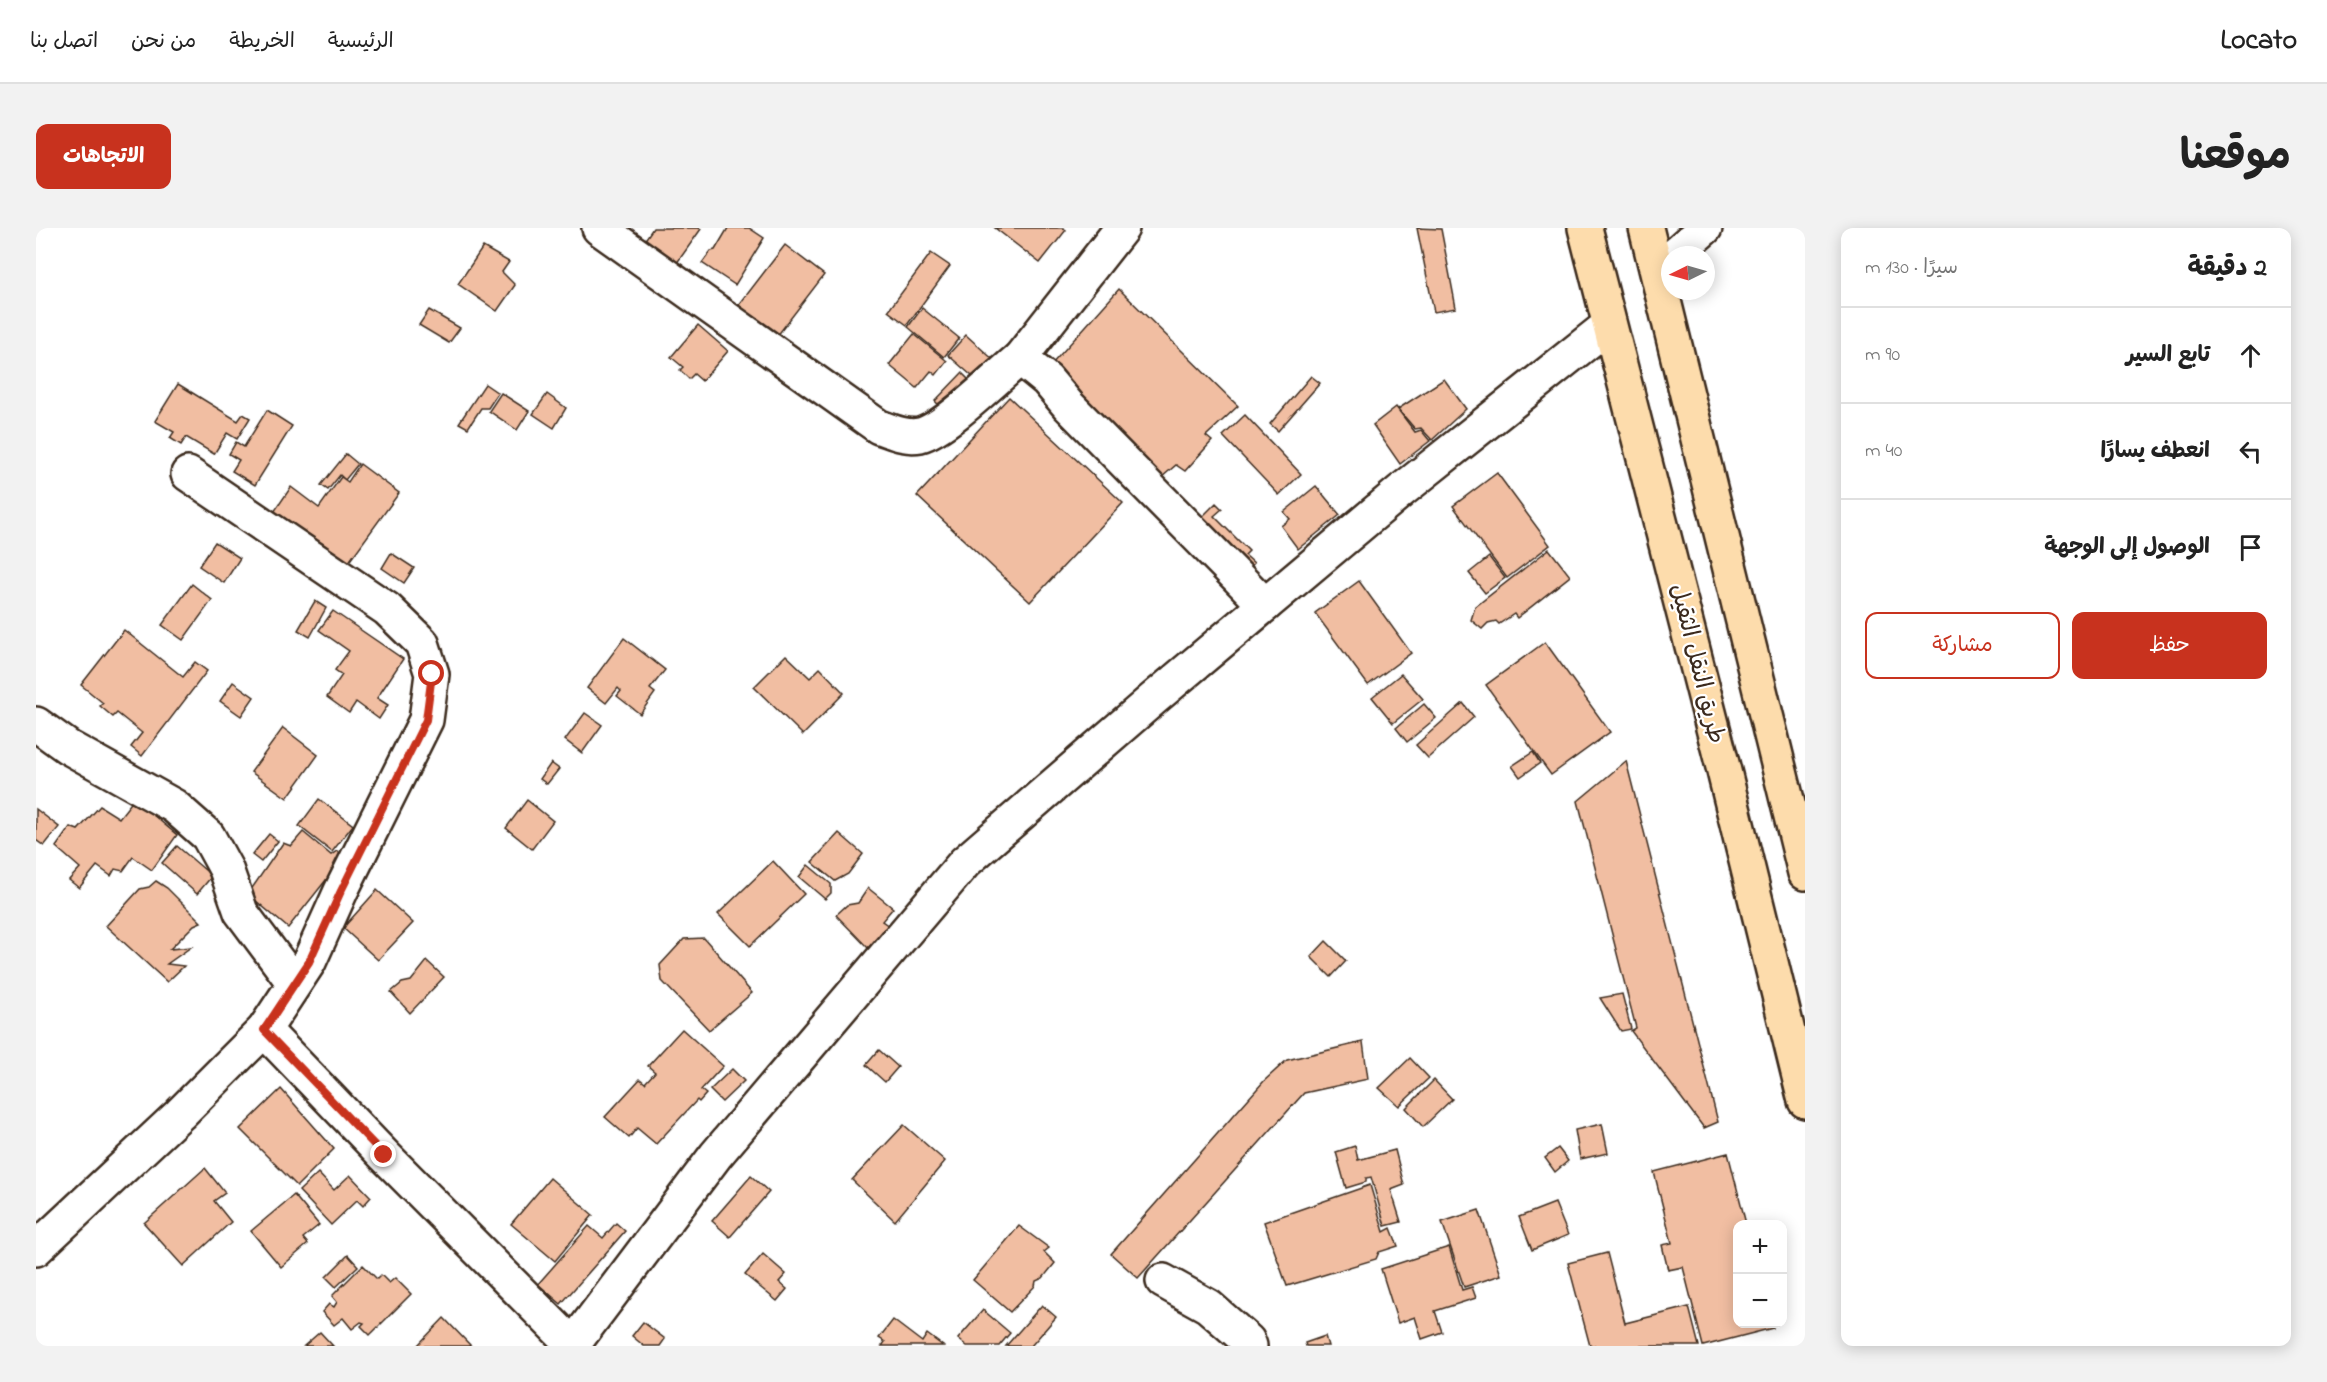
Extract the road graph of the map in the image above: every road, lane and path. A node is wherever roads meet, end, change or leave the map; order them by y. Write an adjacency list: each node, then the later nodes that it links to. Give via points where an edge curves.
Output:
1 (599, 228): 10 (street, via 879,427 905,436 939,427)
2 (1122, 228): 10 (street)
3 (1585, 228): 9 (highway, طريق النقل الثقيل)
4 (1646, 228): 7 (highway)
5 (1705, 228): 6 (street)
6 (1684, 246)
7 (1661, 252)
8 (1676, 300): 14 (highway)
9 (1609, 325): 12 (street); 17 (highway, طريق النقل الثقيل)
10 (1020, 358): 12 (street, via 1047,380)
11 (188, 474): 15 (street, via 387,609 422,644 432,674 426,720 309,962)
12 (1265, 605): 20 (street, via 964,862 716,1155)
13 (36, 724): 15 (street, via 68,747 174,806 208,836 226,869 241,912)
14 (1805, 873)
15 (294, 983): 16 (street)
16 (264, 1030): 18 (street); 20 (street)
17 (1805, 1101)
18 (36, 1249)
19 (1163, 1281): 21 (street, via 1208,1306)
20 (573, 1346)
21 (1250, 1346)

